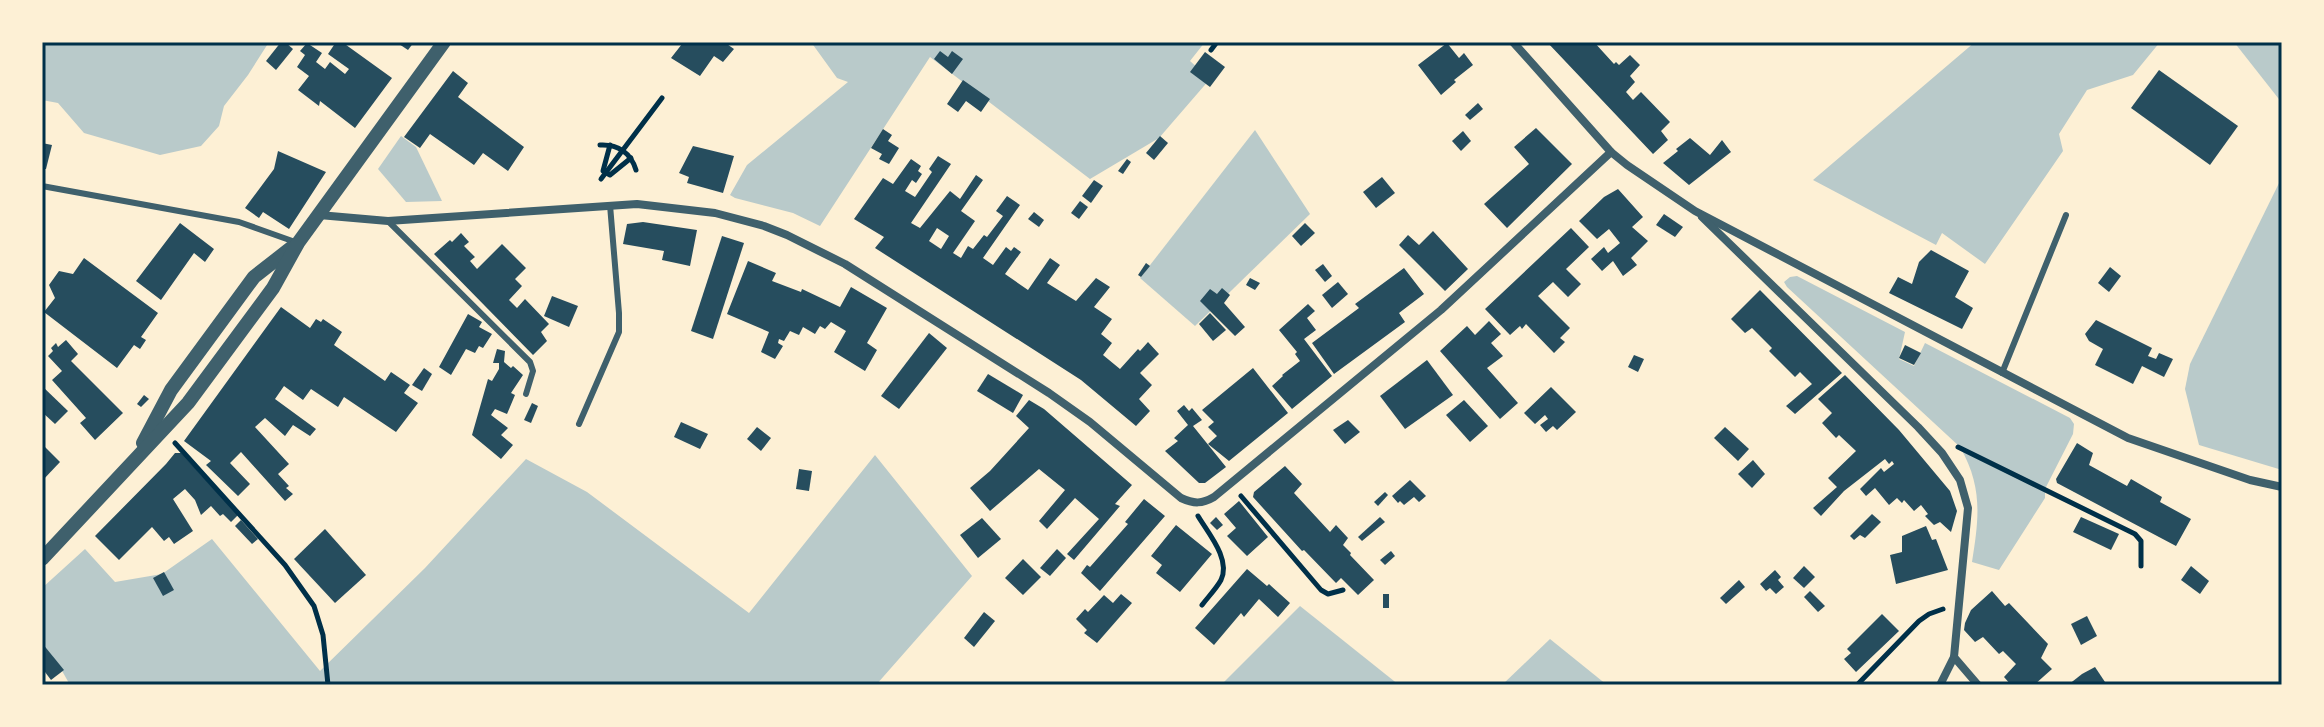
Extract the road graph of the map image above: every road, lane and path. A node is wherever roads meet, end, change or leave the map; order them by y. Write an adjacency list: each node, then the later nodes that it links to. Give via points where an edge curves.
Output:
1 (444, 42): 16 (street)
2 (1217, 42): 4 (path)
3 (1513, 42): 9 (street)
4 (1211, 50)
5 (662, 98): 8 (path)
6 (600, 145): 7 (path)
7 (610, 145): 8 (path); 12 (path)
8 (622, 150): 10 (path); 12 (path)
9 (1611, 152): 15 (street); 26 (street, via 1441,310)
10 (631, 158): 11 (path); 12 (path)
11 (636, 170)
12 (604, 176)
13 (42, 186): 19 (lane, via 239,222)
14 (610, 205): 18 (street); 22 (lane, via 619,332); 28 (street, via 715,213 764,226 826,254 1073,409 1181,498)
15 (1695, 211): 20 (street); 23 (street)
16 (318, 215): 18 (street); 19 (street)
17 (2066, 215): 20 (lane)
18 (388, 221): 21 (lane, via 530,362 533,371)
19 (298, 243): 24 (street, via 233,343); 25 (street, via 254,277 171,390)
20 (2002, 373): 27 (street, via 2128,438)
21 (526, 394)
22 (579, 424)
23 (1918, 427): 30 (path, via 2135,534 2141,541); 32 (street, via 1960,480 1968,508)
24 (161, 431): 25 (street); 35 (path, via 285,565 314,606)
25 (138, 455): 29 (street)
26 (1230, 484): 28 (street, via 1214,497); 31 (path, via 1321,590)
27 (2282, 487)
28 (1193, 502): 33 (path, via 1223,559 1221,581)
29 (42, 559)
30 (2141, 566)
31 (1343, 590)
32 (1959, 603): 34 (street); 36 (path, via 1919,621)
33 (1202, 605)
34 (1954, 657): 37 (street); 38 (street)
35 (328, 685)
36 (1857, 685)
37 (1940, 685)
38 (1978, 685)

